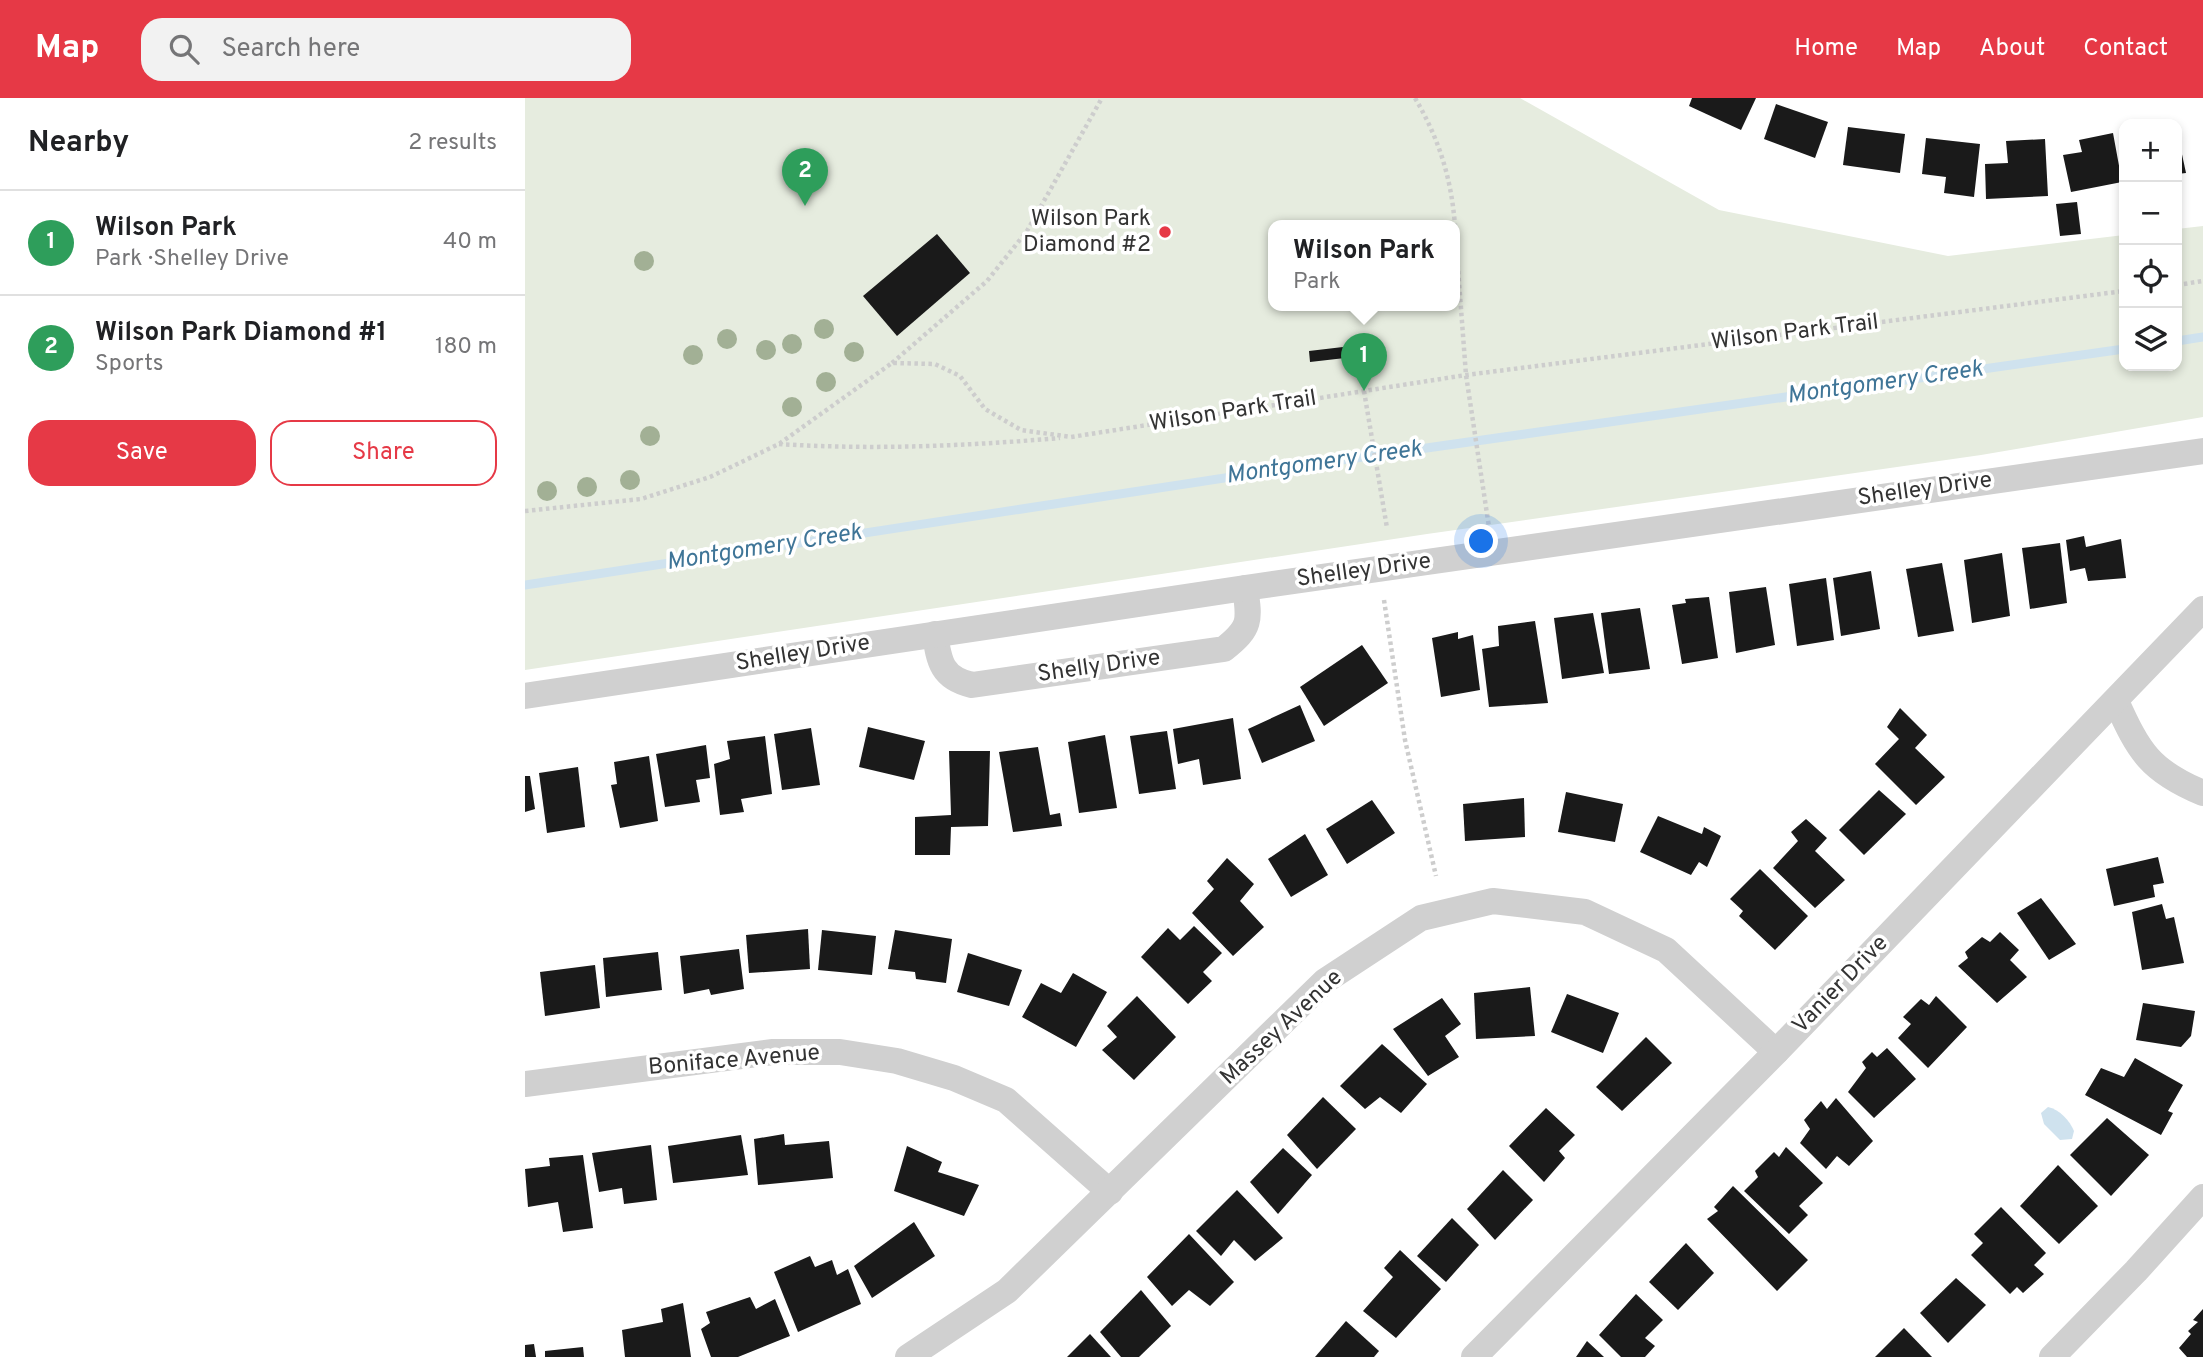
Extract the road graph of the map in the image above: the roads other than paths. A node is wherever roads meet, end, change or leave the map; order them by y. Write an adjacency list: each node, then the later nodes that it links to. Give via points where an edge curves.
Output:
1 (2203, 451): 2 (street, Shelley Drive)
2 (1245, 588): 4 (street, Shelley Drive); 4 (street, Shelly Drive, via 1249,615 1244,634 1224,649 972,685 956,681 946,672)
3 (2203, 609): 6 (street, Vanier Drive)
4 (935, 634): 5 (street, Shelley Drive)
5 (525, 696)
6 (2116, 701): 7 (street, via 2139,750 2172,780); 8 (street, Vanier Drive)
7 (2203, 793)
8 (1776, 1052): 10 (street, Massey Avenue, via 1666,950 1585,912 1493,901 1422,918 1325,981); 13 (street, Vanier Drive)
9 (525, 1084): 10 (street, Boniface Avenue, via 773,1052 840,1052 897,1060 1006,1100)
10 (1111, 1192): 12 (street, Massey Avenue, via 1007,1291)
11 (2203, 1197): 14 (street)
12 (908, 1357)
13 (1474, 1357)
14 (2052, 1357)

